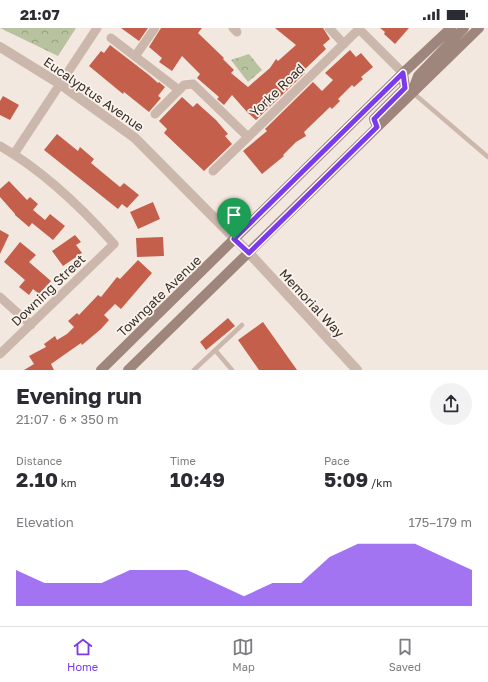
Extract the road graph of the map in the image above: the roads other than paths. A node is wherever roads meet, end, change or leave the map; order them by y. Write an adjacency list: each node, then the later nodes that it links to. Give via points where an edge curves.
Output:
1 (97, 28): 13 (street)
2 (155, 28): 11 (street)
3 (329, 28): 9 (street)
4 (359, 28): 9 (street, Yorke Road); 12 (street)
5 (451, 28): 12 (main road)
6 (464, 28): 15 (main road, via 418,76)
7 (479, 28): 15 (main road)
8 (112, 38): 11 (street)
9 (344, 44): 18 (street, Yorke Road)
10 (0, 47): 13 (street, Eucalyptus Avenue)
11 (136, 56): 14 (street)
12 (403, 73): 17 (main road, via 405,88 374,119); 23 (main road)
13 (60, 84): 20 (street); 23 (street, Eucalyptus Avenue, via 135,138)
14 (179, 90): 16 (street); 18 (street, via 187,84 194,84)
15 (412, 92): 17 (main road); 21 (lane)
16 (155, 114)
17 (377, 127): 24 (main road)
18 (248, 137): 22 (street, Yorke Road)
19 (0, 146): 20 (street)
20 (14, 154): 26 (street, Downing Street, via 93,220 114,244)
21 (488, 157)
22 (213, 171)
23 (234, 239): 24 (street, Eucalyptus Avenue); 30 (main road, Towngate Avenue)
24 (249, 253): 31 (main road); 34 (street, Memorial Way)
25 (0, 297): 26 (street)
26 (31, 325): 29 (street, Downing Street)
27 (242, 326): 28 (lane)
28 (215, 350): 32 (lane); 33 (lane)
29 (0, 354)
30 (101, 370)
31 (128, 370)
32 (194, 370)
33 (232, 370)
34 (357, 370)

